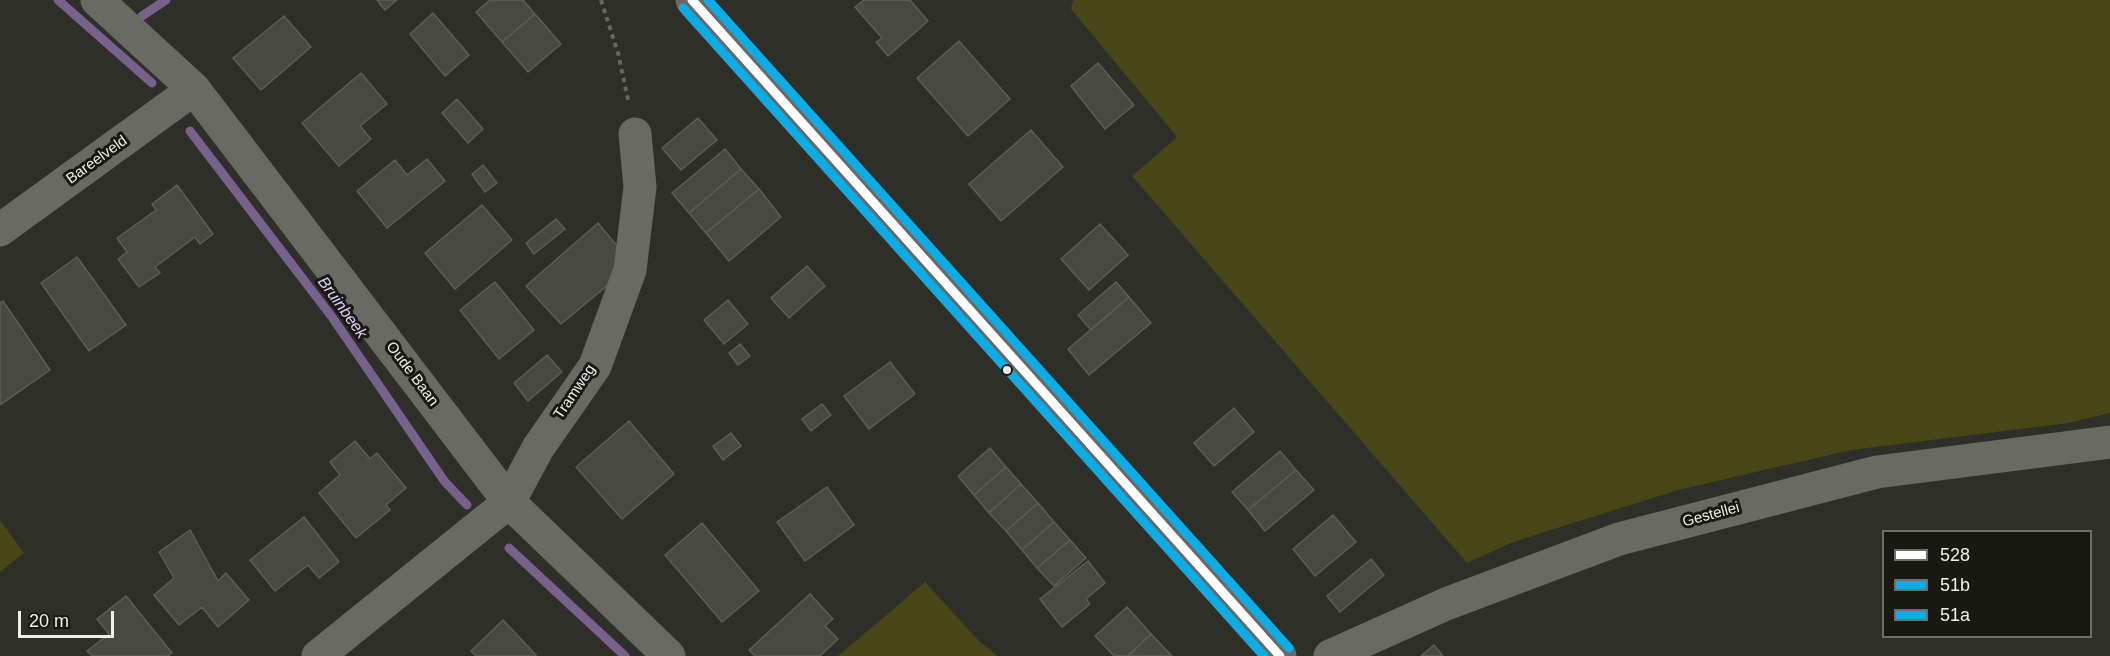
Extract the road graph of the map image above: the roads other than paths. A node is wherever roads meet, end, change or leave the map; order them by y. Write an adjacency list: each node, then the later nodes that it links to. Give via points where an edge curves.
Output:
1 (97, 0): 3 (street, Oude Baan)
2 (692, 0): 10 (main road)
3 (194, 89): 5 (street, Bareelveld); 7 (street, Oude Baan)
4 (635, 134): 7 (street, Tramweg, via 640,188 630,270 595,366 538,448)
5 (0, 230)
6 (2110, 442): 11 (street, Gestellei, via 1877,472 1619,539 1446,604)
7 (509, 502): 8 (street, Tramweg); 9 (street, Oude Baan)
8 (318, 656)
9 (669, 656)
10 (1280, 656)
11 (1330, 656)

